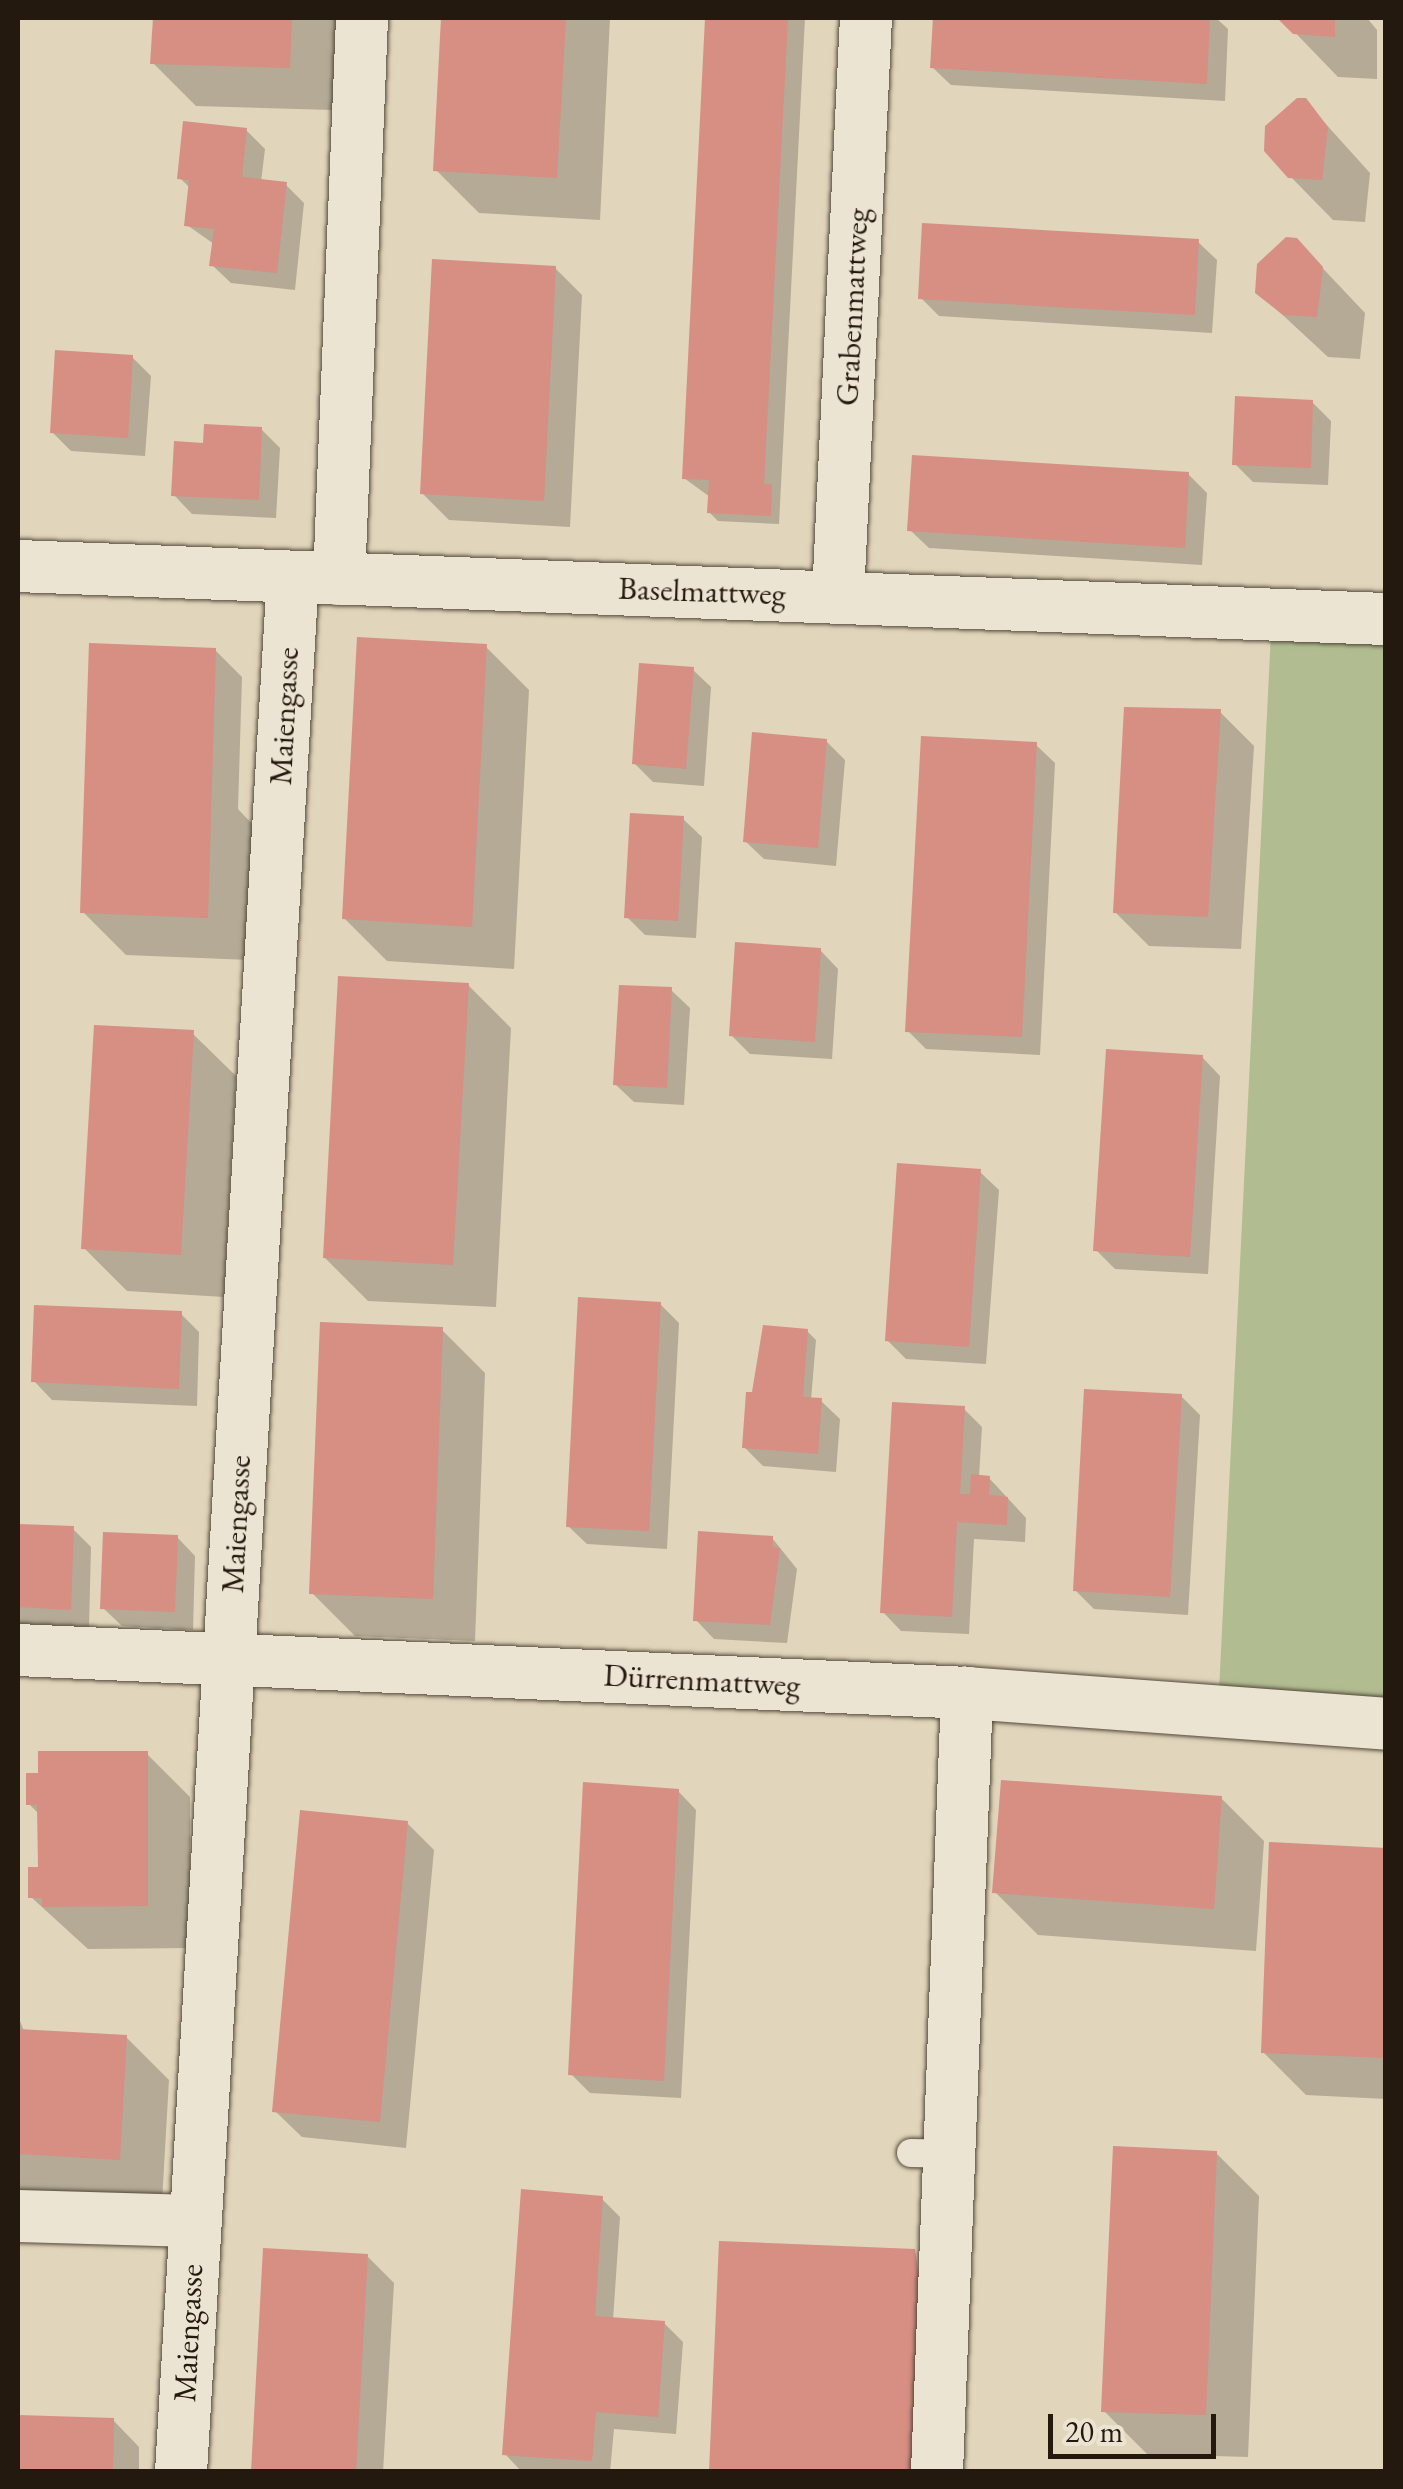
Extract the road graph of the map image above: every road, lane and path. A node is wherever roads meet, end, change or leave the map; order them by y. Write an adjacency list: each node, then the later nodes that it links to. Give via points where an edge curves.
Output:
1 (362, 18): 4 (street, Maiengasse)
2 (866, 18): 5 (street, Grabenmattweg)
3 (18, 566): 4 (street, Baselmattweg)
4 (316, 578): 5 (street, Baselmattweg); 8 (street, Maiengasse)
5 (838, 596): 6 (street, Baselmattweg)
6 (1386, 619)
7 (18, 1650): 8 (street, Dürrenmattweg)
8 (228, 1661): 9 (street, Dürrenmattweg); 12 (street, Maiengasse)
9 (967, 1693): 10 (street, Dürrenmattweg); 14 (street, via 931,2154)
10 (1386, 1724)
11 (18, 2216): 12 (street)
12 (194, 2220): 13 (street, Maiengasse)
13 (180, 2472)
14 (937, 2472)

